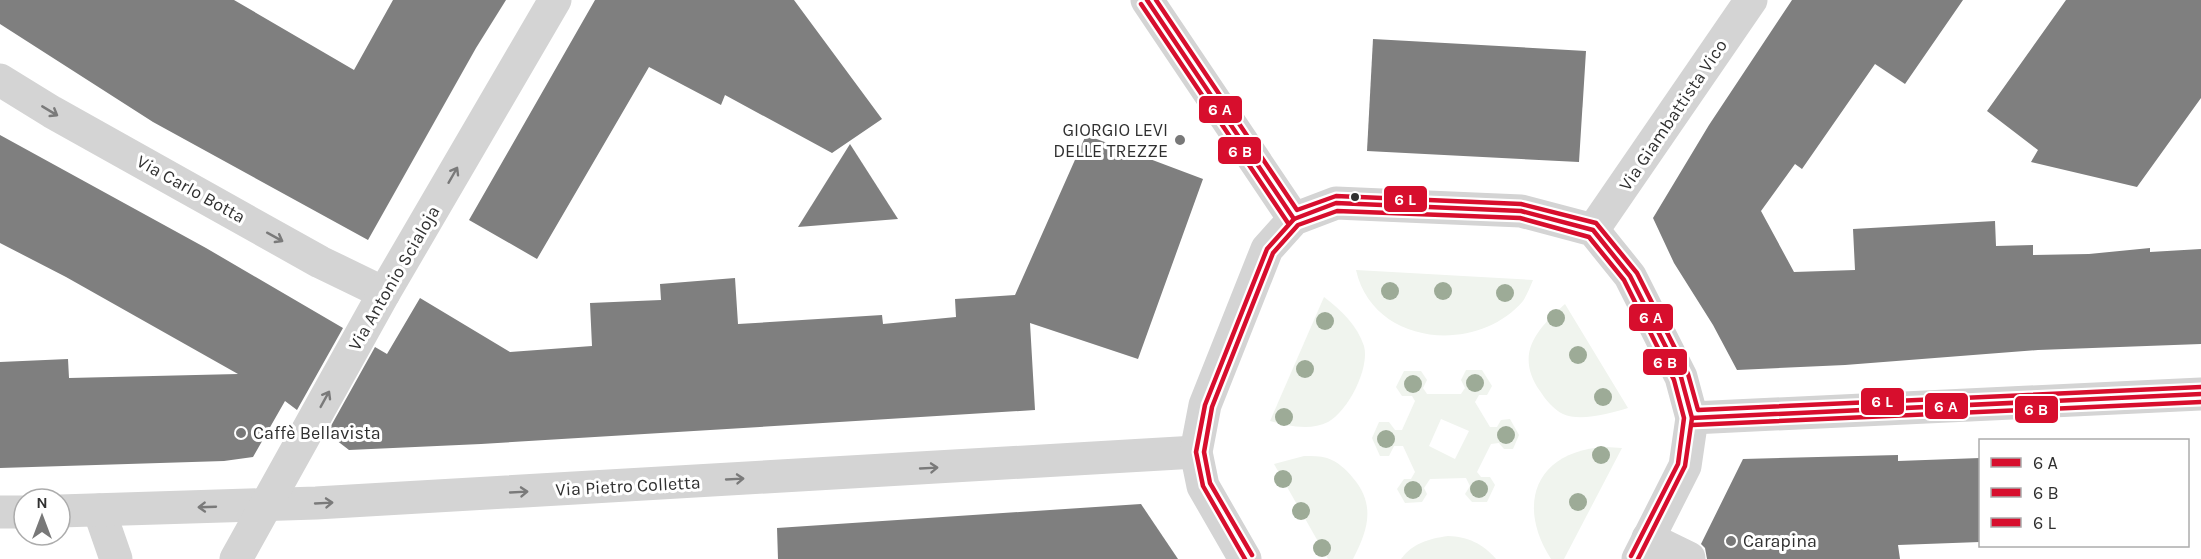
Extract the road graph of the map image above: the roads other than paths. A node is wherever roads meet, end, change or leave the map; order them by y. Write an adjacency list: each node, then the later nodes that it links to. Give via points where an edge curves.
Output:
1 (555, 0): 7 (street, Via Antonio Scialoja, one-way to 1)
2 (1751, 0): 6 (street, Via Giambattista Vico)
3 (1153, 3): 5 (street)
4 (0, 80): 7 (street, Via Carlo Botta, one-way to 7, via 299,250)
5 (1294, 219): 6 (street, via 1336,203 1371,204 1521,211); 10 (street, via 1267,249 1205,405)
6 (1593, 230): 9 (street, via 1630,276 1681,377)
7 (384, 293): 11 (street, Via Antonio Scialoja, one-way to 7)
8 (2201, 394): 9 (street)
9 (1692, 418): 14 (street, via 1685,466)
10 (1196, 452): 11 (street, Via Pietro Colletta, one-way to 10); 18 (street, via 1203,486)
11 (266, 505): 12 (street, Via Pietro Colletta, one-way to 12); 17 (street, Via Antonio Scialoja)
12 (99, 510): 13 (street, Via Pietro Colletta); 16 (street)
13 (72, 511)
14 (1643, 549): 15 (street)
15 (1689, 558)
16 (116, 559)
17 (236, 559)
18 (1245, 559)

